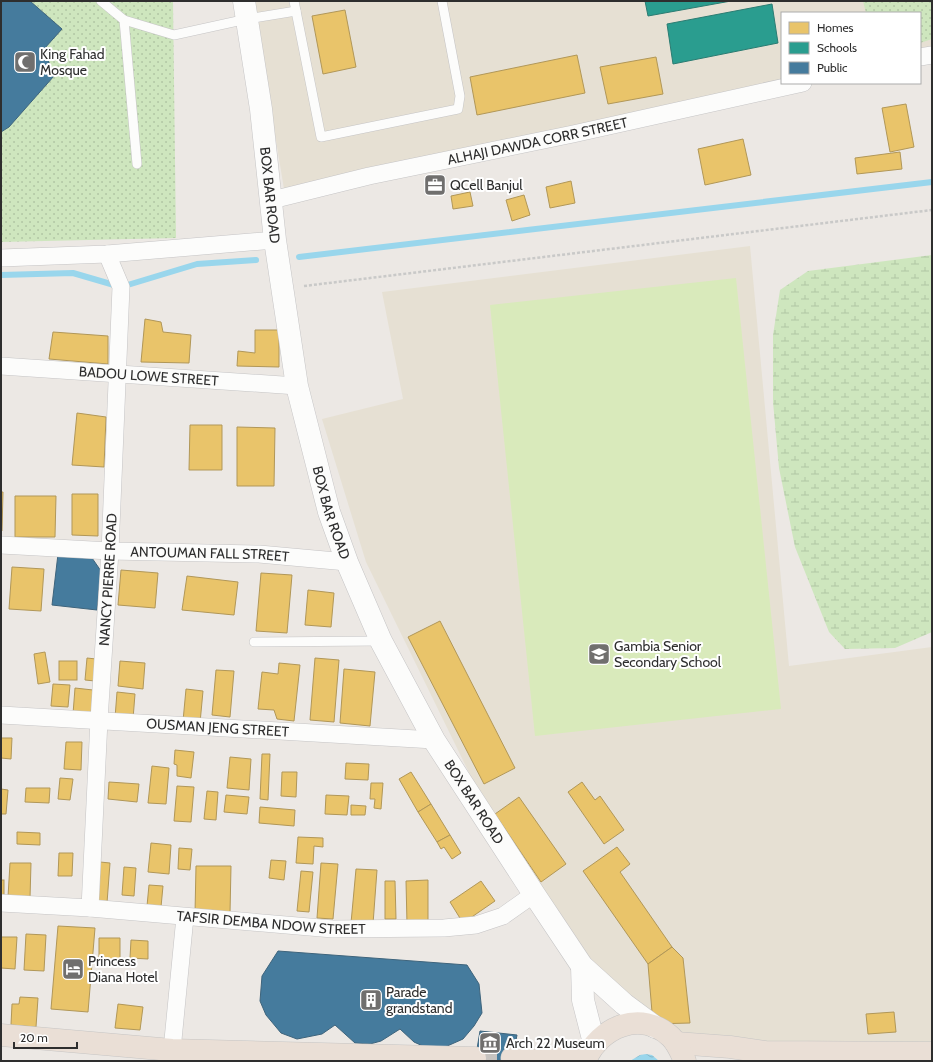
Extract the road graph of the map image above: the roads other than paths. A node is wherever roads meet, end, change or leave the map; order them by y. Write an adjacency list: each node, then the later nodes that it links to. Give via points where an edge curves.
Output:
1 (101, 1): 6 (lane)
2 (294, 1): 5 (lane)
3 (442, 1): 5 (lane, via 460,96 458,109 321,137)
4 (245, 10): 5 (lane); 6 (lane, via 174,35); 11 (street, BOX BAR ROAD)
5 (296, 11)
6 (124, 20): 10 (lane)
7 (932, 55): 8 (street)
8 (921, 57)
9 (798, 84): 11 (street, ALHAJI DAWDA CORR STREET, via 369,176)
10 (138, 164)
11 (272, 200): 12 (street, BOX BAR ROAD)
12 (275, 240): 13 (street); 17 (street, BOX BAR ROAD)
13 (107, 254): 14 (street); 16 (street, NANCY PIERRE ROAD, via 120,287)
14 (1, 258)
15 (1, 366): 16 (street, BADOU LOWE STREET)
16 (117, 373): 17 (street, BADOU LOWE STREET); 19 (street, NANCY PIERRE ROAD)
17 (297, 386): 20 (street, BOX BAR ROAD, via 329,512)
18 (1, 545): 19 (street, ANTOUMAN FALL STREET)
19 (110, 551): 20 (street, ANTOUMAN FALL STREET, via 259,554); 24 (street, NANCY PIERRE ROAD)
20 (347, 562): 21 (street, BOX BAR ROAD)
21 (381, 641): 22 (lane); 25 (street, BOX BAR ROAD)
22 (254, 642)
23 (1, 715): 24 (street, OUSMAN JENG STREET)
24 (99, 720): 25 (street, OUSMAN JENG STREET); 28 (street, NANCY PIERRE ROAD)
25 (434, 740): 26 (street, BOX BAR ROAD)
26 (534, 894): 29 (street, TAFSIR DEMBA NDOW STREET, via 503,916 476,925 444,928 333,929); 30 (street, BOX BAR ROAD)
27 (1, 903): 28 (street, TAFSIR DEMBA NDOW STREET)
28 (90, 908): 29 (street, TAFSIR DEMBA NDOW STREET)
29 (185, 917): 33 (street)
30 (582, 966): 31 (street, BOX BAR ROAD, via 624,1004); 35 (street)
31 (655, 1027): 34 (highway, via 670,1036); 35 (highway, via 622,1025 612,1030)
32 (1, 1035): 33 (highway)
33 (172, 1050): 37 (highway)
34 (680, 1052): 36 (highway, via 730,1047 765,1052)
35 (589, 1053): 40 (highway)
36 (932, 1053)
37 (475, 1058)
38 (512, 1058): 39 (highway)
39 (539, 1061)
40 (543, 1061)

